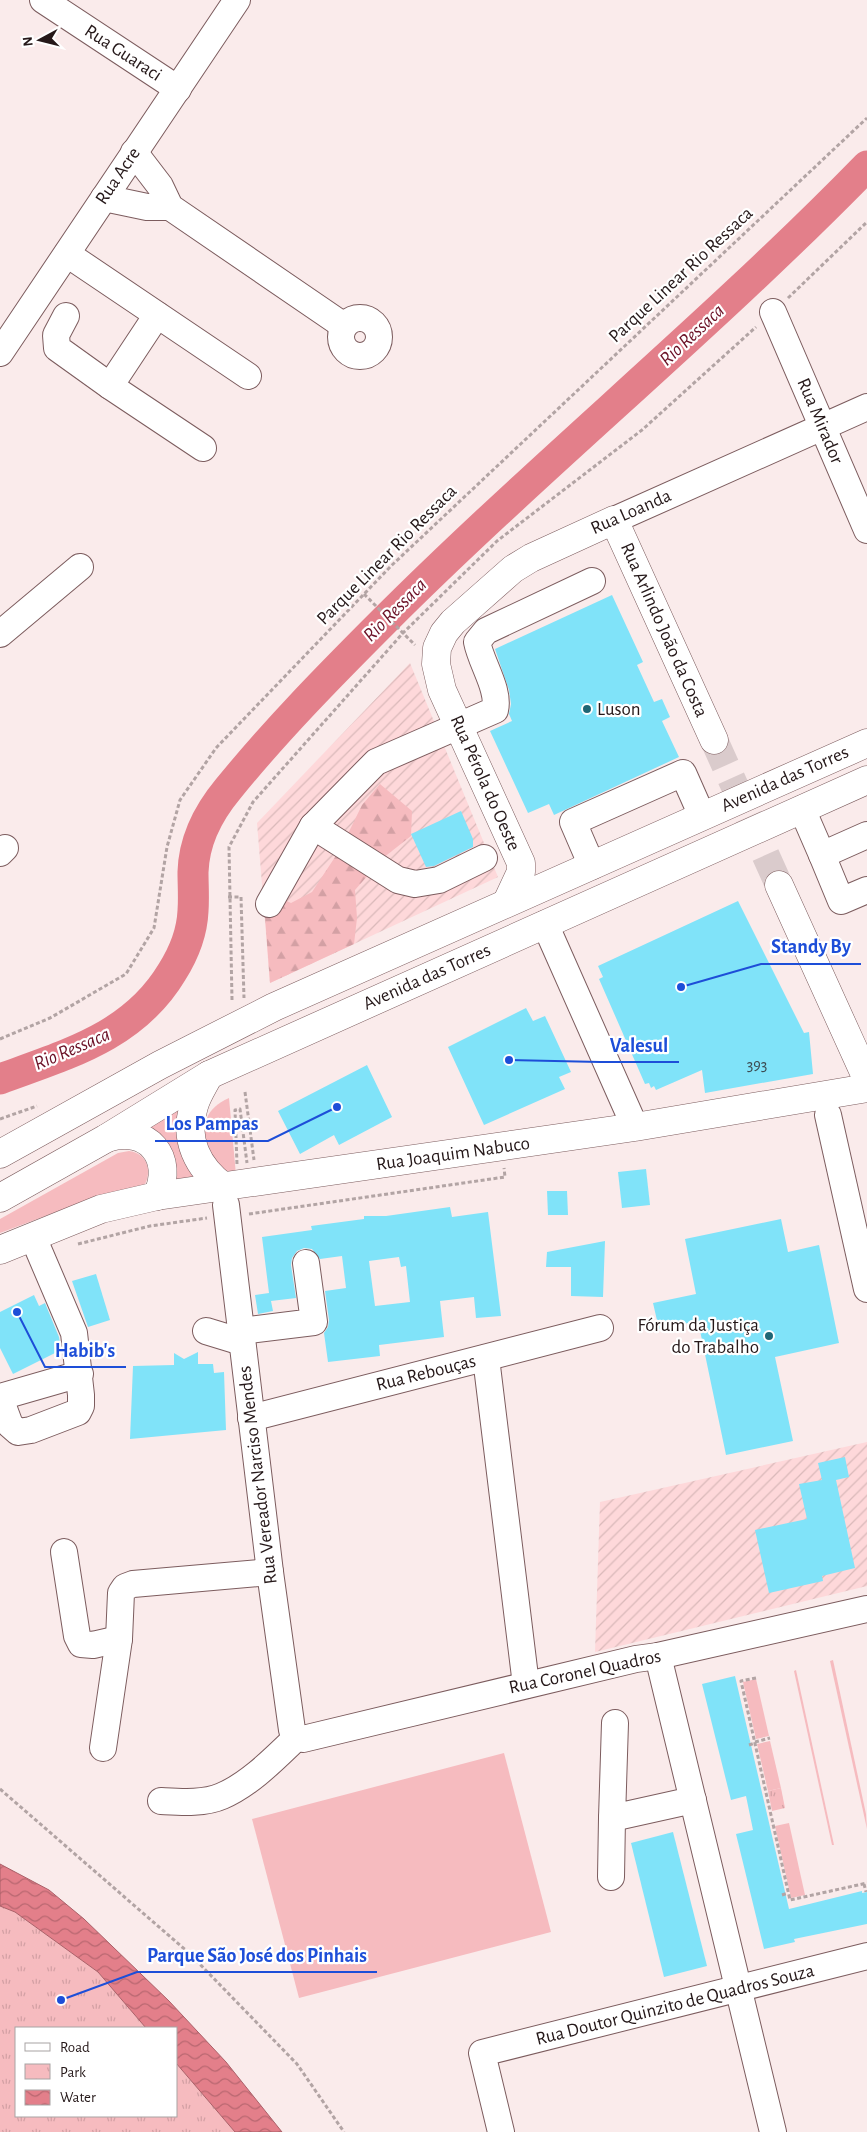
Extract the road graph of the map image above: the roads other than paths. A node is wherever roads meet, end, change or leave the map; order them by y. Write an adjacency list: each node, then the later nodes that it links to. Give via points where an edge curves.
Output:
1 (44, 0): 3 (street, Rua Guaraci)
2 (237, 0): 3 (street, Rua Acre)
3 (178, 89): 4 (street, Rua Acre)
4 (134, 152): 5 (street, Rua Acre); 6 (street, via 160,186)
5 (104, 198): 6 (street, via 147,208); 7 (street, Rua Acre)
6 (170, 207): 11 (street)
7 (67, 254): 9 (street); 12 (street, Rua Acre)
8 (773, 312): 16 (street, Rua Mirador)
9 (158, 315): 13 (street); 14 (street)
10 (66, 316): 14 (street, via 56,335 57,348)
11 (344, 326)
12 (0, 353)
13 (248, 376)
14 (110, 386): 17 (street)
15 (867, 408): 16 (street, Rua Loanda)
16 (823, 427): 18 (street, Rua Loanda); 19 (street, Rua Mirador)
17 (203, 448)
18 (614, 520): 23 (main road, Rua Loanda, via 549,548 513,569 464,611 444,633 437,648); 25 (main road, Rua Arlindo João da Costa)
19 (867, 530)
20 (80, 567): 22 (street)
21 (592, 581): 24 (street, via 486,631 478,642 479,653 497,700 495,710)
22 (0, 634)
23 (436, 664): 24 (main road, Rua Pérola do Oeste, via 442,690)
24 (458, 726): 30 (street, via 376,762); 37 (main road, Rua Pérola do Oeste, via 521,863)
25 (714, 740)
26 (867, 743): 29 (main road, Avenida das Torres)
27 (867, 780): 28 (main road, Avenida das Torres)
28 (802, 809): 32 (street); 39 (main road, Avenida das Torres)
29 (702, 816): 34 (main road, Avenida das Torres); 34 (street, via 683,773 573,822)
30 (313, 826): 33 (street, via 398,880 416,884 439,880); 38 (street)
31 (867, 835): 32 (street)
32 (822, 855): 36 (street, via 841,901)
33 (484, 858)
34 (592, 866): 37 (main road, Avenida das Torres)
35 (779, 885): 41 (main road)
36 (867, 890)
37 (507, 902): 47 (main road, Avenida das Torres, via 218,1035)
38 (269, 904)
39 (545, 924): 40 (main road, Avenida das Torres); 45 (street)
40 (209, 1074): 46 (main road, Avenida das Torres); 49 (main road, via 194,1105 190,1120 191,1136 194,1152 202,1166)
41 (867, 1079)
42 (867, 1088): 43 (main road, Rua Joaquim Nabuco)
43 (826, 1105): 44 (main road, Rua Joaquim Nabuco); 45 (main road, Rua Joaquim Nabuco); 49 (main road, Rua Joaquim Nabuco); 53 (street)
44 (867, 1106)
45 (635, 1127): 49 (main road, Rua Joaquim Nabuco)
46 (105, 1139): 48 (main road, Avenida das Torres); 50 (main road, via 131,1134 154,1147 164,1171)
47 (0, 1154)
48 (0, 1198)
49 (229, 1198): 50 (main road, Rua Joaquim Nabuco); 58 (street, Rua Vereador Narciso Mendes)
50 (159, 1206): 51 (main road, Rua Joaquim Nabuco, via 101,1209)
51 (38, 1235): 52 (main road, Rua Joaquim Nabuco); 60 (street, via 74,1333)
52 (0, 1250)
53 (864, 1259): 55 (street)
54 (306, 1263): 58 (street, via 314,1322)
55 (867, 1289)
56 (600, 1328): 59 (street, Rua Rebouças)
57 (206, 1331): 58 (street)
58 (241, 1336): 62 (street, Rua Vereador Narciso Mendes)
59 (486, 1358): 62 (street, Rua Rebouças); 68 (street)
60 (80, 1374): 61 (street); 61 (street, via 82,1395 78,1412 31,1430 18,1432 10,1425)
61 (0, 1397)
62 (251, 1418): 64 (street, Rua Vereador Narciso Mendes)
63 (64, 1552): 66 (street, via 81,1644)
64 (270, 1572): 66 (street, via 133,1584 121,1594); 70 (street, Rua Vereador Narciso Mendes, via 292,1730)
65 (867, 1609): 67 (street, Rua Coronel Quadros)
66 (119, 1639): 71 (street)
67 (658, 1656): 68 (street, Rua Coronel Quadros); 72 (street)
68 (526, 1685): 70 (street, Rua Coronel Quadros)
69 (616, 1724): 74 (street)
70 (300, 1738): 73 (street, via 260,1772 221,1796 192,1802)
71 (103, 1748)
72 (693, 1800): 74 (street); 77 (street)
73 (161, 1801)
74 (612, 1818): 75 (street)
75 (611, 1876)
76 (867, 1956): 77 (street, Rua Doutor Quinzito de Quadros Souza)
77 (739, 1988): 78 (street, Rua Doutor Quinzito de Quadros Souza, via 482,2053); 79 (street)
78 (501, 2132)
79 (773, 2132)

